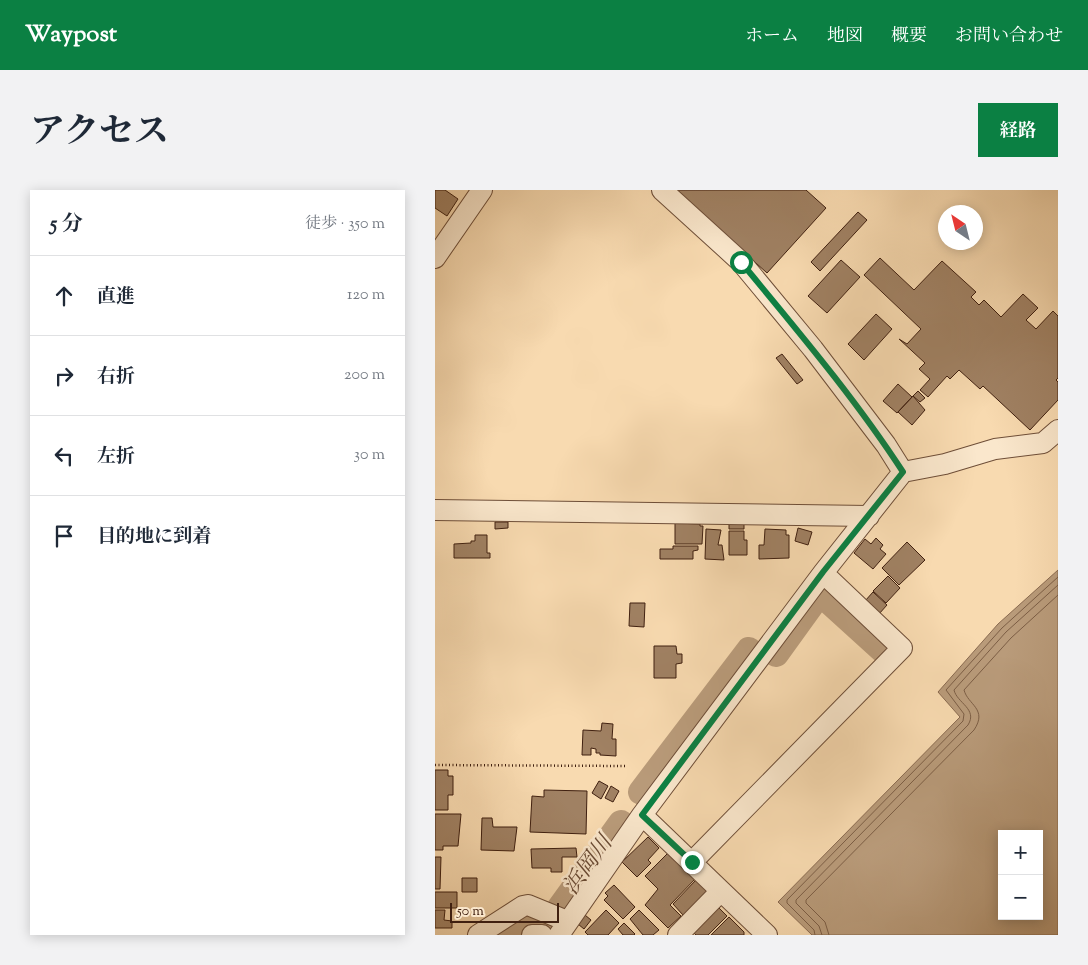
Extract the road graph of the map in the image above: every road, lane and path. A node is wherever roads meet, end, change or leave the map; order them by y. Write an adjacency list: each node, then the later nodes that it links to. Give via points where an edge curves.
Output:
1 (482, 190): 3 (street)
2 (662, 190): 5 (street, via 741,262 813,349)
3 (435, 258)
4 (1058, 430): 5 (street, via 1043,443 995,448 945,464)
5 (903, 472): 7 (street)
6 (435, 510): 7 (street)
7 (869, 516): 8 (street)
8 (823, 572): 11 (street); 12 (street, via 902,648)
9 (435, 765): 10 (path)
10 (627, 766)
11 (642, 815): 12 (street); 14 (street)
12 (692, 862): 13 (street)
13 (721, 891): 18 (street); 19 (street)
14 (563, 928): 15 (street, via 528,905)
15 (478, 935)
16 (532, 935): 17 (street)
17 (541, 935)
18 (678, 935)
19 (767, 935)

